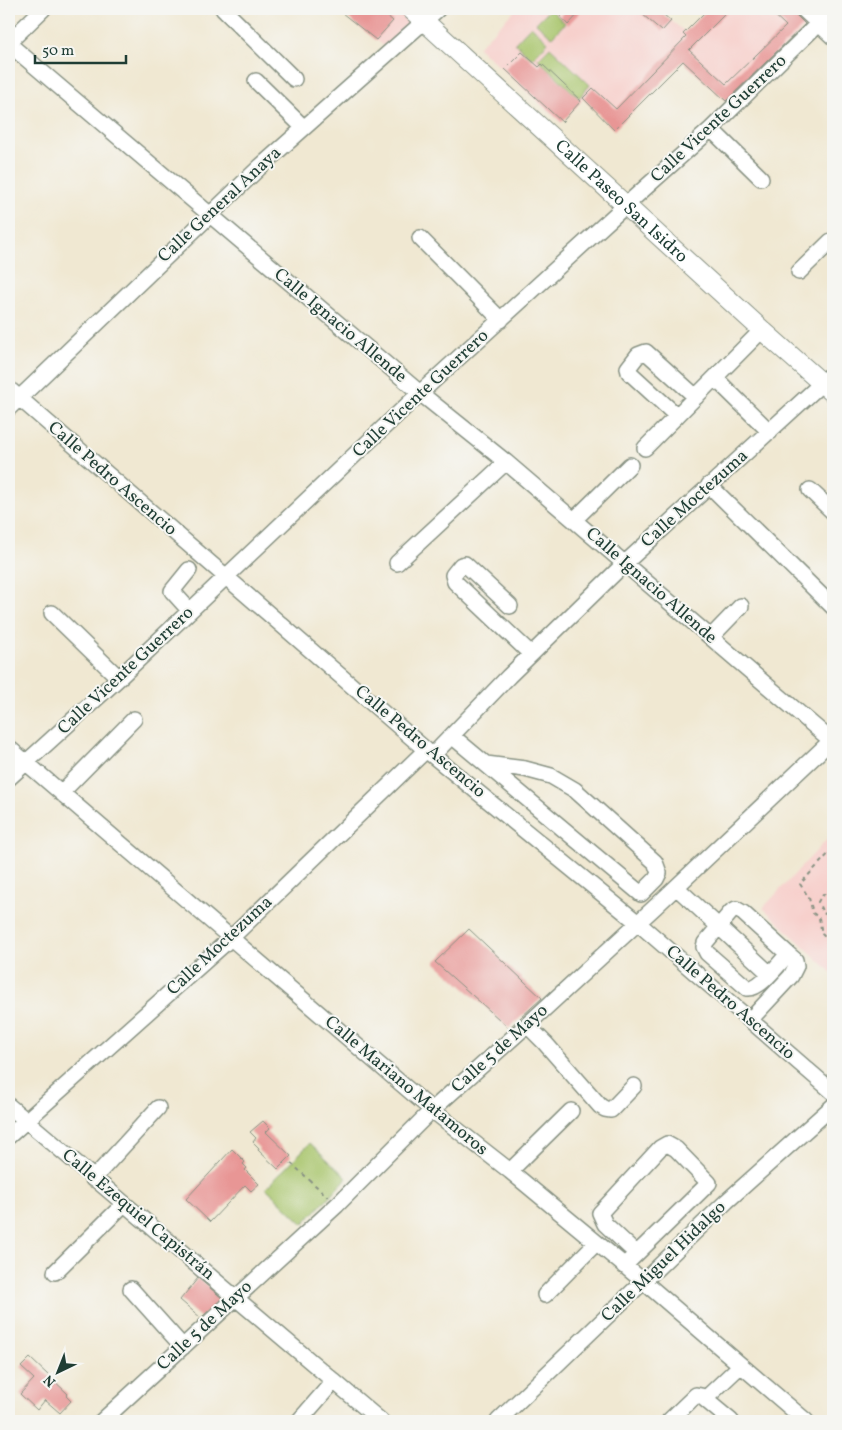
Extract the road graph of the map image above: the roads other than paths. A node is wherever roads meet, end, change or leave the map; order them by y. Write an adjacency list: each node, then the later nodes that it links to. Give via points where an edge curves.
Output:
1 (43, 9): 8 (street)
2 (223, 9): 9 (street)
3 (803, 9): 6 (street)
4 (833, 9): 6 (street, Calle Vicente Guerrero)
5 (425, 12): 11 (street, Calle General Anaya); 14 (main road, Calle Paseo San Isidro)
6 (818, 23): 7 (street); 12 (street, Calle Vicente Guerrero)
7 (833, 37)
8 (9, 43): 15 (street, Calle Ignacio Allende)
9 (294, 79)
10 (256, 81): 11 (street)
11 (303, 127): 15 (street, Calle General Anaya)
12 (711, 129): 13 (street); 14 (street, Calle Vicente Guerrero)
13 (761, 178)
14 (626, 204): 19 (street, Calle Vicente Guerrero); 20 (main road, Calle Paseo San Isidro)
15 (209, 215): 23 (street, Calle Ignacio Allende); 25 (street, Calle General Anaya)
16 (420, 238): 19 (street)
17 (833, 241): 18 (street)
18 (799, 272)
19 (501, 320): 23 (street, Calle Vicente Guerrero)
20 (762, 330): 21 (street); 22 (main road, Calle Paseo San Isidro)
21 (715, 378): 24 (street); 27 (street)
22 (829, 383): 27 (street, Calle Moctezuma)
23 (420, 393): 29 (street, Calle Ignacio Allende); 38 (street, Calle Vicente Guerrero)
24 (696, 397): 26 (street); 26 (street, via 646,352 638,355 628,368 629,372)
25 (12, 399): 38 (street, Calle Pedro Ascencio)
26 (677, 416): 28 (street)
27 (770, 432): 31 (street, Calle Moctezuma)
28 (645, 448)
29 (506, 462): 34 (street, Calle Ignacio Allende); 35 (street)
30 (630, 465): 34 (street)
31 (709, 485): 36 (street, Calle Moctezuma); 41 (street)
32 (810, 490): 33 (street)
33 (833, 512)
34 (578, 516): 36 (street, Calle Ignacio Allende)
35 (397, 563)
36 (624, 564): 44 (street, Calle Ignacio Allende); 45 (street, Calle Moctezuma)
37 (189, 570): 42 (street, via 172,591)
38 (227, 577): 42 (street, Calle Vicente Guerrero); 51 (street, Calle Pedro Ascencio)
39 (510, 606): 45 (street, via 464,564 453,575 455,582)
40 (741, 606): 44 (street)
41 (833, 607)
42 (190, 611): 46 (street, Calle Vicente Guerrero)
43 (52, 612): 46 (street)
44 (711, 637): 49 (street, Calle Ignacio Allende)
45 (531, 654): 48 (street, Calle Moctezuma)
46 (119, 678): 52 (street, Calle Vicente Guerrero)
47 (134, 719): 55 (street)
48 (452, 736): 51 (street, Calle Moctezuma); 53 (street)
49 (833, 740): 56 (street, Calle 5 de Mayo)
50 (9, 748): 52 (street, Calle Mariano Matamoros)
51 (429, 752): 59 (street, Calle Pedro Ascencio); 61 (street, Calle Moctezuma)
52 (26, 762): 54 (street, Calle Vicente Guerrero); 55 (street, Calle Mariano Matamoros)
53 (486, 764): 57 (street); 57 (street, via 552,776 575,790 655,862 659,873)
54 (9, 778)
55 (62, 793): 61 (street, Calle Mariano Matamoros)
56 (676, 887): 58 (street, Calle 5 de Mayo); 60 (street)
57 (642, 894): 58 (street)
58 (655, 908): 59 (street, Calle 5 de Mayo)
59 (638, 923): 64 (street, Calle Pedro Ascencio); 65 (street, Calle 5 de Mayo)
60 (719, 926): 62 (street, via 731,912 739,910); 63 (street); 63 (street, via 704,947 707,953 747,988 757,986)
61 (231, 938): 71 (street, Calle Mariano Matamoros); 73 (street, Calle Moctezuma)
62 (788, 954): 63 (street); 64 (street, via 795,960 795,970)
63 (770, 974)
64 (750, 1020): 67 (street, Calle Pedro Ascencio)
65 (527, 1025): 66 (street, via 605,1109 611,1110); 71 (street, Calle 5 de Mayo)
66 (634, 1086)
67 (833, 1092)
68 (9, 1106): 73 (street, Calle Ezequiel Capistrán)
69 (833, 1106): 78 (street, Calle Miguel Hidalgo)
70 (158, 1108): 76 (street)
71 (432, 1110): 75 (street, Calle Mariano Matamoros); 87 (street, Calle 5 de Mayo, via 337,1205)
72 (571, 1111): 75 (street)
73 (26, 1121): 74 (street, Calle Moctezuma); 76 (street, Calle Ezequiel Capistrán)
74 (9, 1136)
75 (510, 1171): 80 (street, Calle Mariano Matamoros)
76 (93, 1178): 79 (street, Calle Ezequiel Capistrán)
77 (709, 1183): 78 (street); 81 (street); 81 (street, via 671,1146 667,1144 660,1148 600,1213 604,1224)
78 (727, 1201): 84 (street, Calle Miguel Hidalgo)
79 (124, 1204): 83 (street); 87 (street, Calle Ezequiel Capistrán)
80 (596, 1243): 82 (street, Calle Mariano Matamoros); 86 (street)
81 (636, 1253): 82 (street)
82 (624, 1266): 84 (street, Calle Mariano Matamoros)
83 (55, 1272)
84 (644, 1281): 89 (street, Calle Mariano Matamoros); 92 (street, Calle Miguel Hidalgo)
85 (131, 1289): 88 (street)
86 (545, 1295)
87 (236, 1297): 88 (street, Calle 5 de Mayo); 90 (street, Calle Ezequiel Capistrán)
88 (183, 1347): 93 (street, Calle 5 de Mayo)
89 (740, 1365): 91 (street); 98 (street, Calle Mariano Matamoros)
90 (333, 1382): 94 (street); 95 (street, Calle Ezequiel Capistrán)
91 (701, 1397): 96 (street); 97 (street)
92 (507, 1419)
93 (102, 1421)
94 (299, 1421)
95 (381, 1421)
96 (669, 1421)
97 (731, 1421)
98 (806, 1421)

